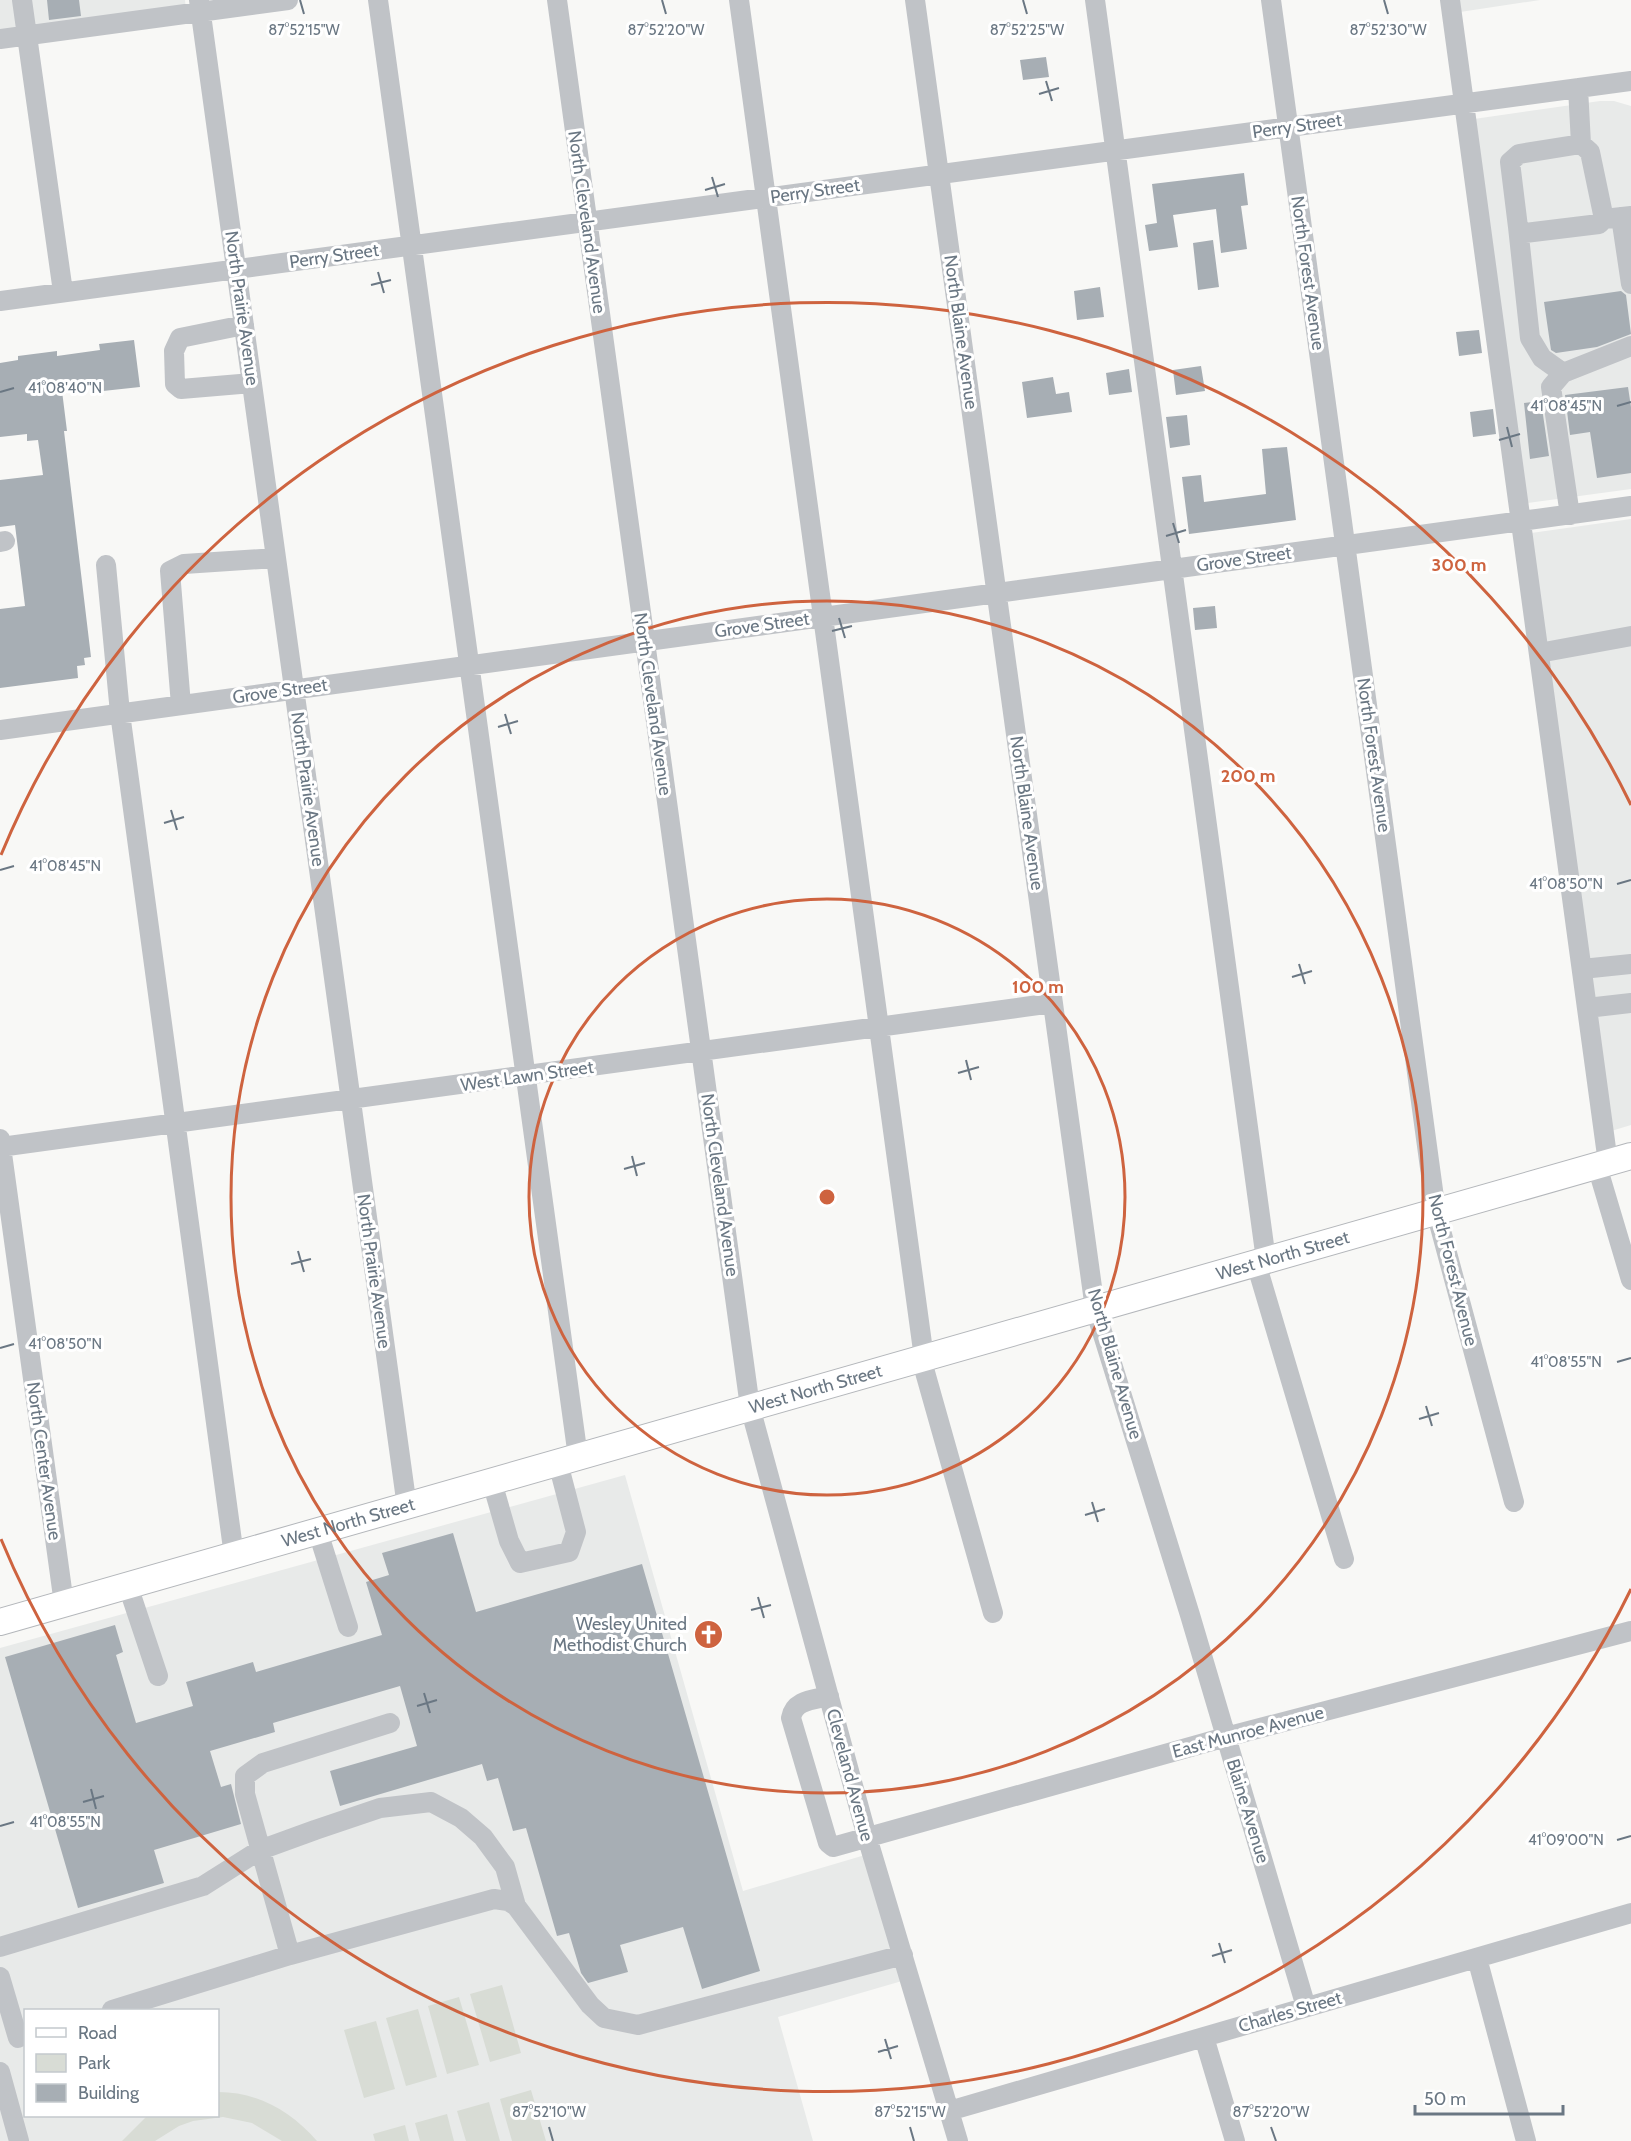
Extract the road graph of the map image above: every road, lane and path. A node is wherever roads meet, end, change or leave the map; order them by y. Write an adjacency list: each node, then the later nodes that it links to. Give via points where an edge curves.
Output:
1 (22, 0): 11 (street)
2 (288, 0): 10 (street)
3 (378, 0): 24 (street)
4 (557, 0): 22 (street, North Cleveland Avenue)
5 (740, 0): 20 (street)
6 (915, 0): 19 (street, North Blaine Avenue)
7 (1095, 0): 18 (street)
8 (1271, 0): 16 (street, North Forest Avenue)
9 (1450, 0): 15 (street)
10 (200, 6): 11 (street); 25 (street, North Prairie Avenue)
11 (27, 36): 12 (street); 27 (street)
12 (0, 39)
13 (1631, 81): 14 (street, Perry Street)
14 (1578, 88): 15 (street, Perry Street); 17 (street)
15 (1464, 103): 16 (street, Perry Street); 35 (street)
16 (1288, 127): 18 (street, Perry Street); 36 (street, North Forest Avenue)
17 (1581, 144): 21 (street, via 1590,152); 23 (street, via 1519,154 1510,162)
18 (1116, 150): 19 (street, Perry Street); 39 (street)
19 (939, 174): 20 (street, Perry Street); 40 (street, North Blaine Avenue)
20 (766, 197): 22 (street, Perry Street); 41 (street)
21 (1618, 218): 23 (street, via 1599,225 1532,234); 26 (street)
22 (587, 222): 24 (street, Perry Street); 43 (street, North Cleveland Avenue)
23 (1518, 227): 31 (street, via 1530,338 1542,358)
24 (412, 245): 25 (street, Perry Street); 45 (street)
25 (237, 269): 27 (street, Perry Street); 29 (street, North Prairie Avenue)
26 (1631, 284)
27 (63, 292): 28 (street, Perry Street)
28 (0, 301)
29 (244, 325): 32 (street, North Prairie Avenue); 32 (street, via 180,338 174,351 176,384 181,389)
30 (1631, 346): 31 (street)
31 (1563, 373): 34 (street, via 1551,387)
32 (252, 383): 37 (street, North Prairie Avenue)
33 (1631, 506): 34 (street, Grove Street)
34 (1570, 515): 35 (street, Grove Street)
35 (1521, 521): 36 (street, Grove Street); 44 (street)
36 (1345, 546): 39 (street, Grove Street); 62 (street, North Forest Avenue)
37 (276, 558): 46 (street, North Prairie Avenue); 47 (street, via 184,564 170,572)
38 (106, 565): 48 (street)
39 (1173, 569): 40 (street, Grove Street); 63 (street)
40 (997, 593): 41 (street, Grove Street); 52 (street, North Blaine Avenue)
41 (823, 617): 43 (street, Grove Street); 55 (street)
42 (1631, 636): 44 (street)
43 (645, 641): 45 (street, Grove Street); 56 (street, North Cleveland Avenue)
44 (1539, 654): 51 (street)
45 (469, 665): 46 (street, Grove Street); 57 (street)
46 (294, 689): 47 (street, Grove Street); 58 (street, North Prairie Avenue)
47 (181, 705): 48 (street, Grove Street)
48 (120, 713): 49 (street, Grove Street); 59 (street)
49 (0, 730)
50 (1631, 963): 51 (street)
51 (1582, 969): 54 (street)
52 (1053, 1003): 55 (street, West Lawn Street); 65 (street, North Blaine Avenue)
53 (1631, 1003): 54 (street)
54 (1587, 1008): 61 (street)
55 (879, 1027): 56 (street, West Lawn Street); 66 (street)
56 (701, 1052): 57 (street, West Lawn Street); 67 (street, North Cleveland Avenue)
57 (525, 1076): 58 (street, West Lawn Street); 68 (street)
58 (351, 1100): 59 (street, West Lawn Street); 71 (street, North Prairie Avenue)
59 (175, 1123): 60 (street, West Lawn Street); 73 (street)
60 (0, 1144): 76 (street, North Center Avenue)
61 (1612, 1161): 62 (main road, West North Street); 64 (street)
62 (1436, 1212): 63 (main road, West North Street); 70 (street, North Forest Avenue)
63 (1261, 1262): 65 (main road, West North Street); 74 (street)
64 (1631, 1280)
65 (1095, 1309): 66 (main road, West North Street); 78 (street, North Blaine Avenue)
66 (923, 1358): 67 (main road, West North Street); 77 (street)
67 (750, 1407): 68 (main road, West North Street); 83 (street, Cleveland Avenue)
68 (568, 1460): 69 (main road, West North Street); 69 (street, via 576,1532 569,1552 520,1563 509,1541)
69 (492, 1482): 71 (main road, West North Street)
70 (1514, 1502)
71 (406, 1507): 72 (main road, West North Street)
72 (318, 1532): 73 (main road, West North Street); 80 (street)
73 (234, 1556): 75 (main road, West North Street)
74 (1344, 1559)
75 (128, 1586): 76 (main road, West North Street); 82 (street)
76 (64, 1604): 79 (main road, West North Street)
77 (993, 1613)
78 (1190, 1616): 85 (street, Blaine Avenue)
79 (0, 1622)
80 (348, 1627)
81 (1631, 1631): 85 (street, East Munroe Avenue)
82 (158, 1677)
83 (829, 1696): 86 (street, Cleveland Avenue); 86 (street, East Munroe Avenue, via 797,1704 791,1718 828,1843 839,1846)
84 (390, 1723): 87 (street, via 263,1763 245,1776 245,1794)
85 (1226, 1737): 86 (street, East Munroe Avenue); 95 (street, Blaine Avenue)
86 (867, 1837): 92 (street, Cleveland Avenue)
87 (260, 1850): 88 (street, via 380,1808 431,1802 461,1818 483,1838 505,1868); 90 (street, via 202,1886); 91 (street)
88 (516, 1906): 91 (street, via 494,1899); 92 (street, via 590,2005 604,2018 638,2025)
89 (1631, 1913): 93 (street, Charles Street)
90 (0, 1947)
91 (290, 1955): 96 (street)
92 (903, 1955): 100 (street, Cleveland Avenue)
93 (1477, 1958): 95 (street, Charles Street); 104 (street)
94 (0, 1977): 98 (street)
95 (1306, 2007): 97 (street, Charles Street)
96 (115, 2009)
97 (1204, 2037): 100 (street, Charles Street); 103 (street)
98 (14, 2039)
99 (0, 2072): 101 (street)
100 (949, 2111): 102 (street, Cleveland Avenue)
101 (19, 2141)
102 (958, 2141)
103 (1235, 2141)
104 (1526, 2141)

